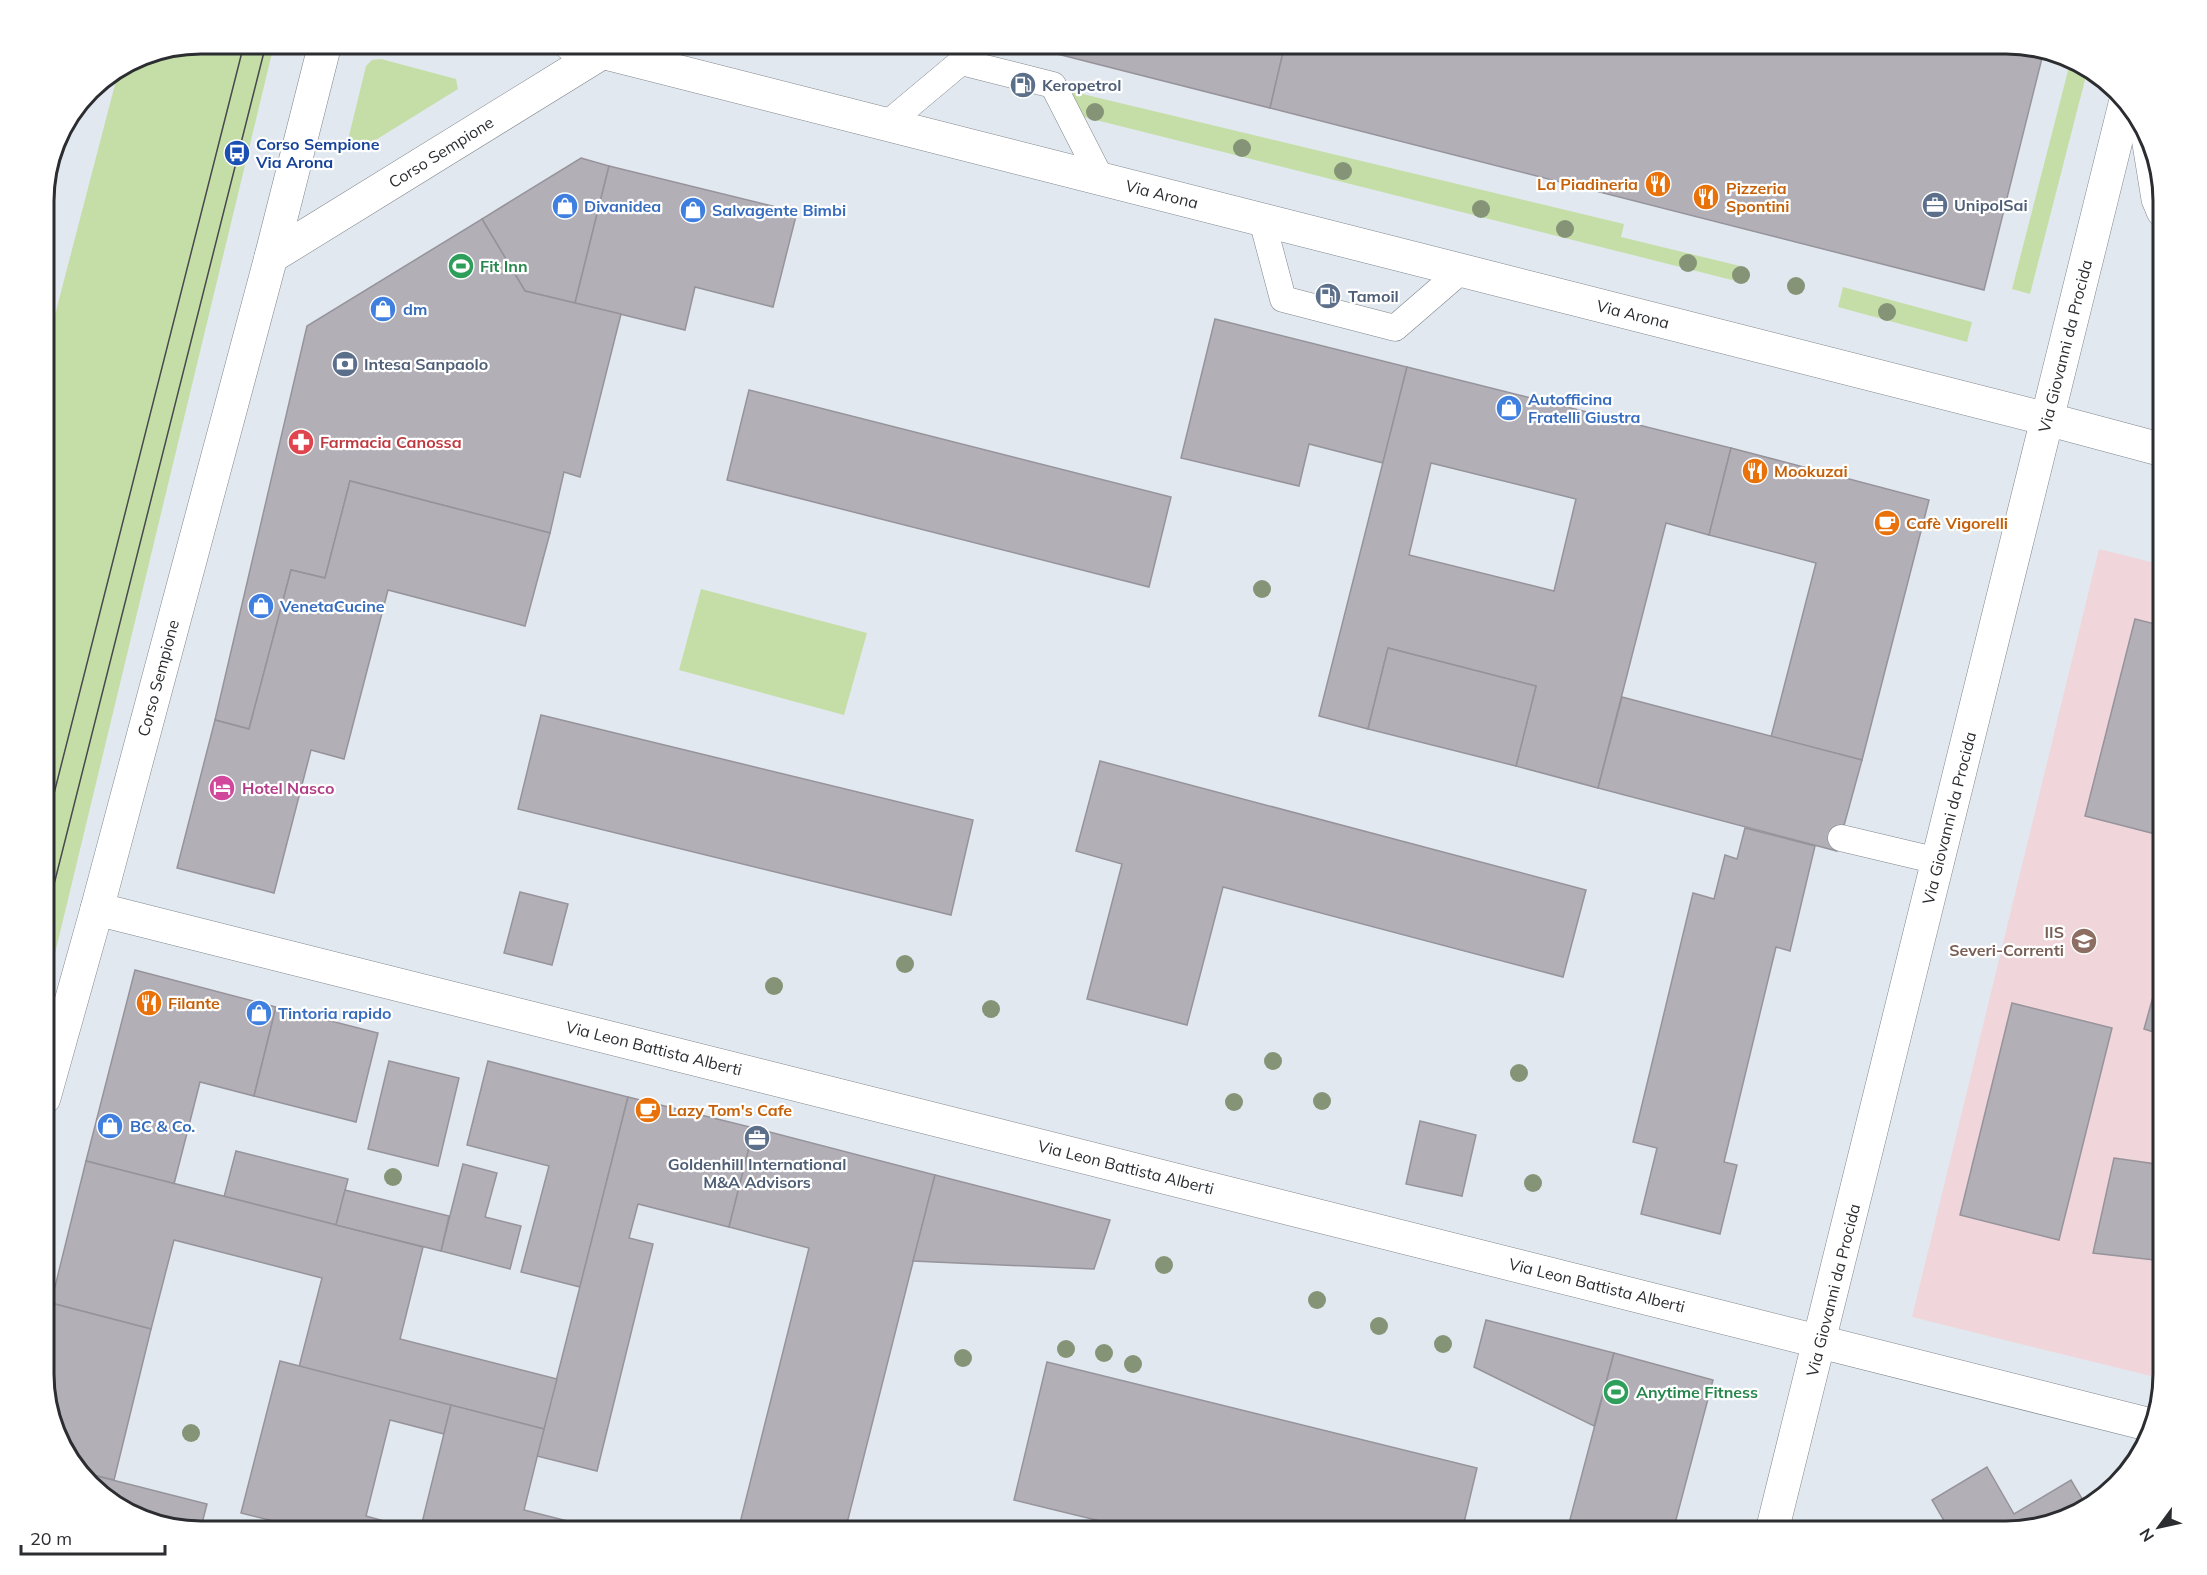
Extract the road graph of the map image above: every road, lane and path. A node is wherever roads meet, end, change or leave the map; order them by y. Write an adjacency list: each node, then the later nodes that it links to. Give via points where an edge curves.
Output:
1 (322, 54): 10 (street, Corso Sempione)
2 (591, 54): 10 (street, Corso Sempione)
3 (618, 54): 5 (street, Via Arona)
4 (653, 54): 5 (street)
5 (641, 62): 7 (street, Via Arona)
6 (2123, 112): 12 (street, Via Giovanni da Procida)
7 (887, 124): 8 (street, Via Arona); 8 (lane, via 961,62 1053,85)
8 (1101, 179): 9 (street, Via Arona)
9 (1262, 219): 11 (street, Via Arona); 11 (lane, via 1282,299 1384,326 1395,328)
10 (271, 257): 16 (street, Corso Sempione)
11 (1462, 270): 12 (street, Via Arona)
12 (2047, 419): 13 (street, Via Arona); 15 (street, Via Giovanni da Procida)
13 (2153, 447)
14 (1841, 838): 15 (lane)
15 (1938, 861): 18 (street, Via Giovanni da Procida)
16 (97, 909): 17 (street, Corso Sempione); 18 (street, Via Leon Battista Alberti)
17 (54, 1062)
18 (1820, 1342): 19 (street, Via Leon Battista Alberti); 20 (street, Via Giovanni da Procida)
19 (2144, 1423)
20 (1775, 1521)

